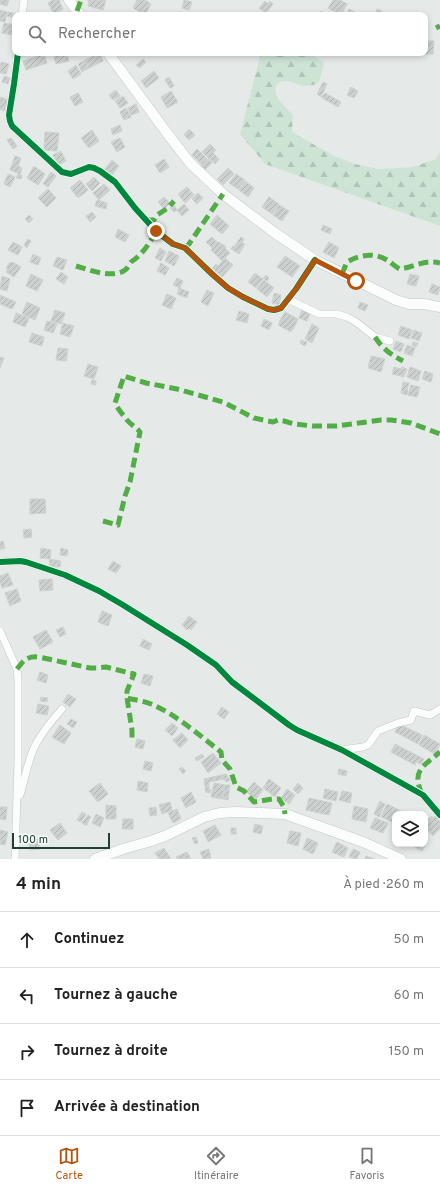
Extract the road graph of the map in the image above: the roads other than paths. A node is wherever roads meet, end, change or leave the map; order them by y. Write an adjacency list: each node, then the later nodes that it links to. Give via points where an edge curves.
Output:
1 (24, 0): 3 (street)
2 (69, 0): 4 (street)
3 (22, 12)
4 (78, 12)
5 (18, 56): 8 (street, via 10,121 12,126 62,172 71,174 88,167 100,171 115,182 156,231 173,244 185,248 228,288 243,297 274,310 281,308)
6 (110, 56): 7 (street, via 190,163 251,216)
7 (315, 260): 8 (street); 9 (street, via 396,300)
8 (288, 299): 10 (street, via 319,314 347,317 375,337)
9 (440, 307)
10 (390, 341)
11 (0, 562): 15 (street, via 26,562 65,576 105,595 216,665 232,682 289,725)
12 (0, 631): 16 (street, via 17,669)
13 (62, 709): 16 (street, via 35,744)
14 (440, 709): 15 (street, via 430,715 414,711 411,720 378,731 368,745)
15 (342, 750): 17 (street, via 423,795)
16 (17, 804): 18 (street)
17 (440, 815)
18 (15, 859)
19 (95, 859): 20 (street, via 165,836 204,817 235,812 286,814)
20 (401, 859)

